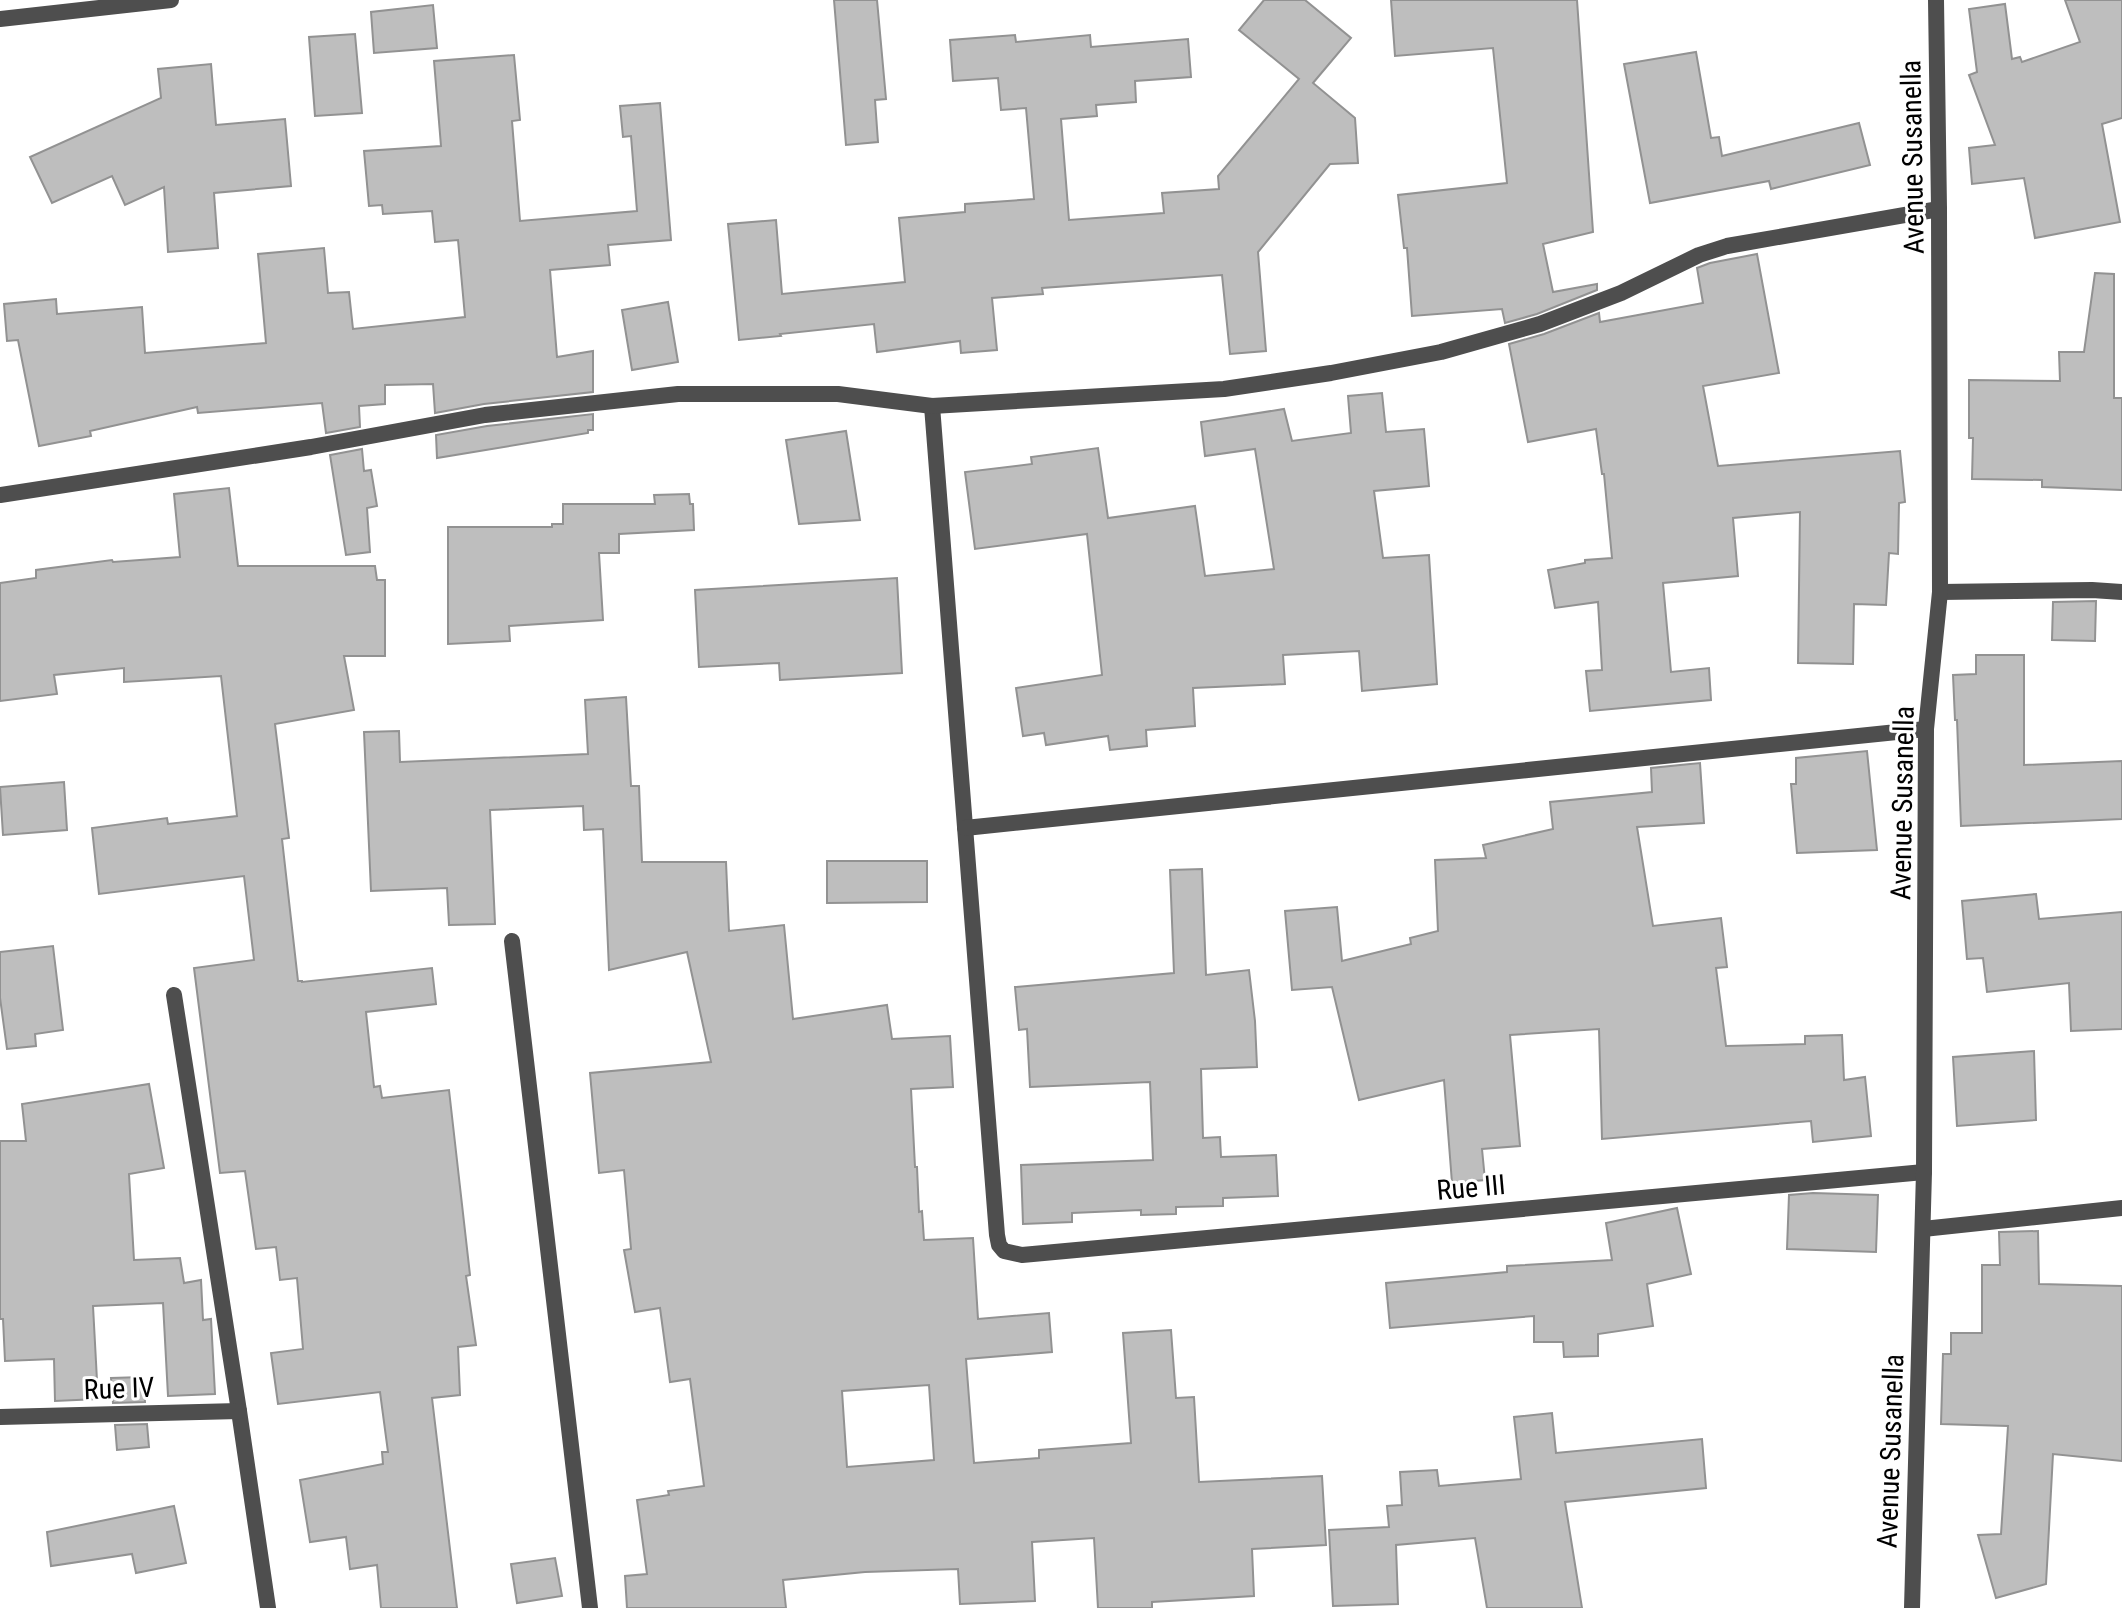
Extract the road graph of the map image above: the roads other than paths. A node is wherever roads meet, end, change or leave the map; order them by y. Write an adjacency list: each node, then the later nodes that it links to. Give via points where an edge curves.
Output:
1 (171, 0): 3 (street)
2 (1936, 0): 4 (street, Avenue Susanella)
3 (0, 19)
4 (1939, 209): 5 (street, via 1727,246 1540,324 1441,352 1224,389); 7 (street, Avenue Susanella)
5 (932, 406): 6 (street, via 838,394 678,394 485,415); 10 (street)
6 (0, 495)
7 (1940, 592): 8 (street); 9 (street, Avenue Susanella)
8 (2122, 592)
9 (1926, 729): 10 (street); 13 (street, Avenue Susanella)
10 (965, 828): 13 (street, Rue III, via 997,1235 1004,1251 1022,1255)
11 (512, 941): 19 (street)
12 (174, 995): 16 (street)
13 (1924, 1172): 15 (street, Avenue Susanella)
14 (2122, 1208): 15 (street)
15 (1923, 1229): 20 (street, Avenue Susanella)
16 (239, 1411): 17 (street, Rue IV); 18 (street)
17 (0, 1417)
18 (268, 1608)
19 (590, 1608)
20 (1912, 1608)

